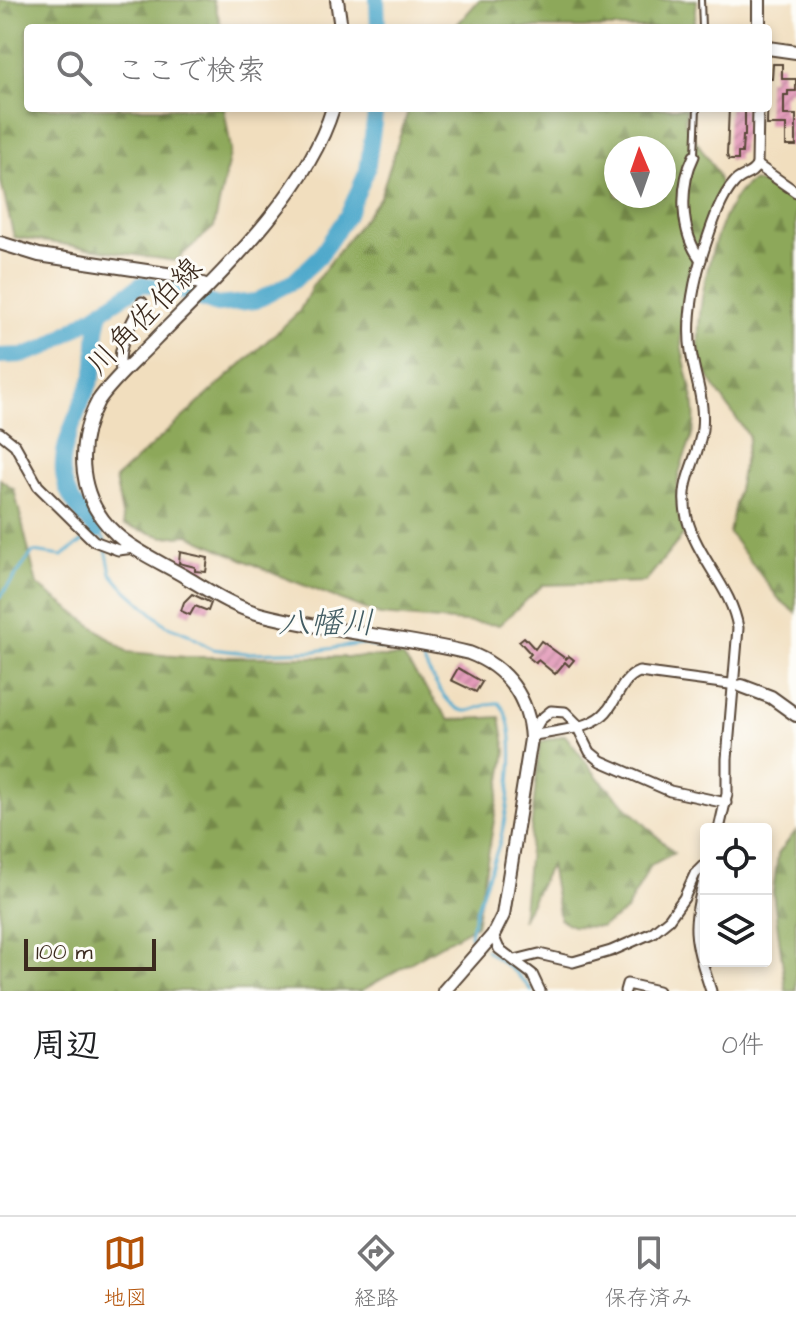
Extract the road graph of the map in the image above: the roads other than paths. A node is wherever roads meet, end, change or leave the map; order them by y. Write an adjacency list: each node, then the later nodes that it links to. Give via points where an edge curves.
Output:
1 (337, 0): 4 (main road)
2 (701, 0): 5 (lane)
3 (759, 0): 6 (main road)
4 (340, 24)
5 (702, 24)
6 (759, 24)
7 (772, 49): 8 (main road)
8 (796, 52)
9 (331, 112): 17 (main road, 川角佐伯線, via 301,174)
10 (697, 112): 12 (lane)
11 (758, 112): 13 (street)
12 (694, 156): 16 (street, via 685,181 687,228)
13 (757, 165): 14 (street); 16 (street, via 728,190)
14 (796, 192)
15 (0, 243): 17 (main road, via 39,255 180,276)
16 (701, 260): 22 (street, via 689,338 702,392 702,426 685,500 691,531 736,620)
17 (207, 287): 19 (main road, 川角佐伯線)
18 (142, 302): 19 (street, via 120,351)
19 (122, 374): 21 (main road, 川角佐伯線, via 88,422 82,466 102,518)
20 (0, 433): 21 (street, via 15,445 38,486 97,543 123,551)
21 (135, 548): 25 (main road, 川角佐伯線, via 257,613 479,657 517,690)
22 (738, 686): 23 (main road, via 771,697); 24 (street, via 639,672 627,680 605,714); 26 (street, via 727,752)
23 (796, 715)
24 (578, 726): 25 (street); 25 (street, via 565,712 551,711); 26 (street, via 590,752 601,761 670,791)
25 (531, 736): 30 (main road, 川角佐伯線, via 511,876 503,915)
26 (726, 803): 27 (street)
27 (721, 823)
28 (700, 869): 31 (street, via 669,919 652,933 573,962 539,954)
29 (700, 895): 36 (street, via 695,933)
30 (490, 938): 31 (street); 32 (main road, 川角佐伯線)
31 (515, 960): 33 (street, via 532,974)
32 (444, 991)
33 (540, 991)
34 (625, 991): 35 (street, via 627,984)
35 (658, 991)
36 (711, 991)

